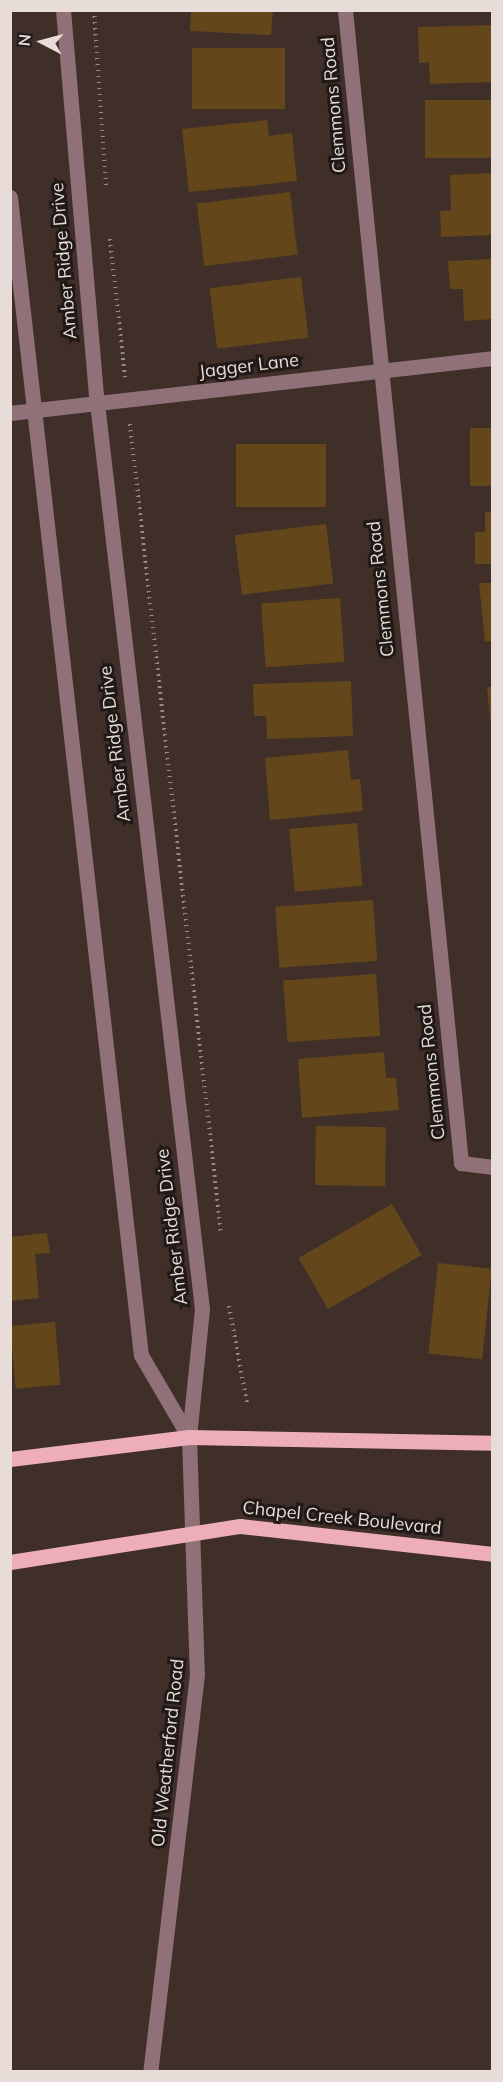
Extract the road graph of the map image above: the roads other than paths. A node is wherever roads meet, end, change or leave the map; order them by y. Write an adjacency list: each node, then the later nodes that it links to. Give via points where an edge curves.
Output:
1 (63, 10): 6 (street, Amber Ridge Drive)
2 (345, 10): 5 (street, Clemmons Road)
3 (10, 197): 7 (street)
4 (492, 358): 5 (street, Jagger Lane)
5 (377, 371): 6 (street, Jagger Lane); 9 (street, Clemmons Road, via 461,1163)
6 (97, 403): 7 (street, Jagger Lane); 10 (street, Amber Ridge Drive, via 202,1309)
7 (32, 410): 8 (street, Jagger Lane); 10 (street, via 141,1355)
8 (10, 413)
9 (492, 1167)
10 (189, 1437): 11 (main road); 12 (main road); 13 (street, Old Weatherford Road)
11 (492, 1443)
12 (10, 1459)
13 (194, 1530): 14 (main road, Chapel Creek Boulevard, via 240,1526); 15 (main road, Chapel Creek Boulevard); 16 (street, Old Weatherford Road, via 197,1674)
14 (492, 1554)
15 (10, 1562)
16 (150, 2072)

